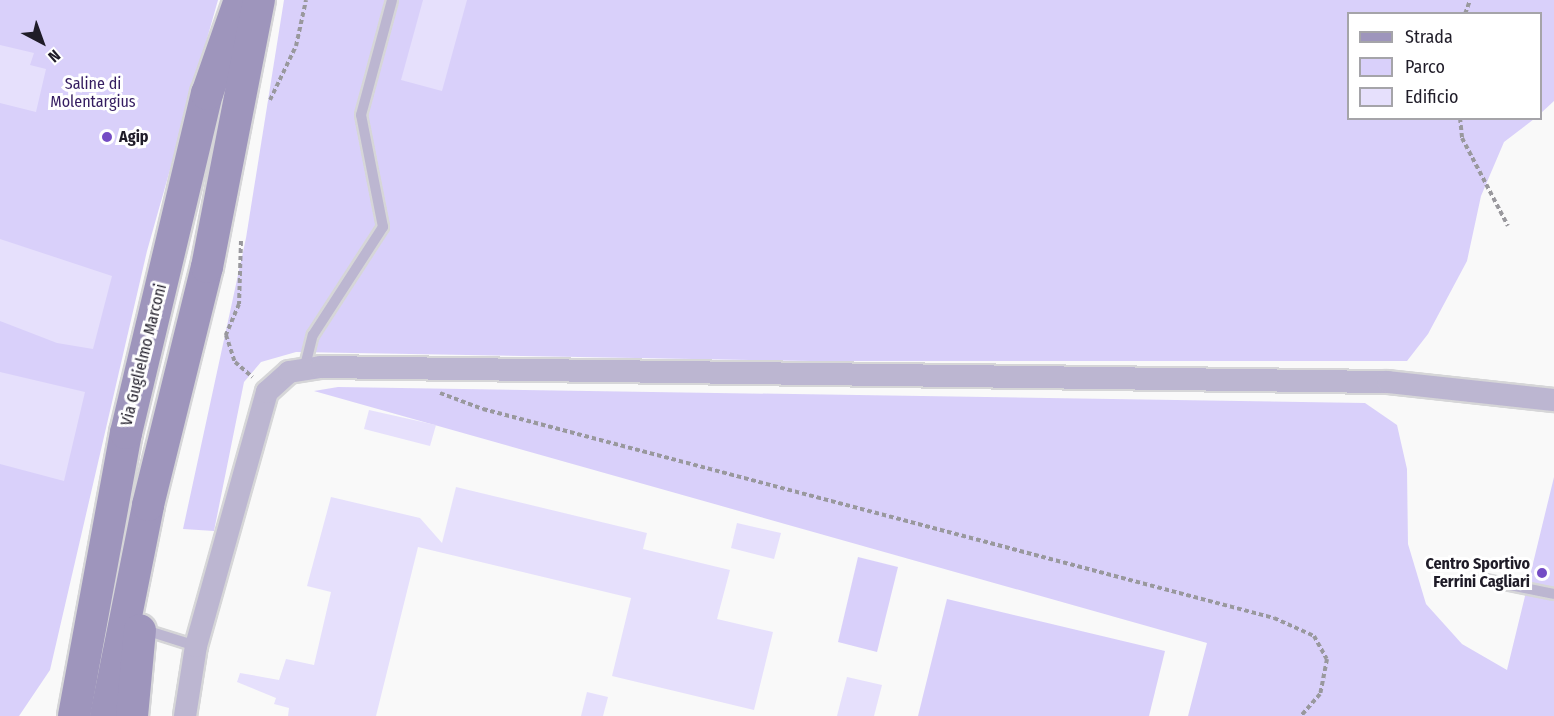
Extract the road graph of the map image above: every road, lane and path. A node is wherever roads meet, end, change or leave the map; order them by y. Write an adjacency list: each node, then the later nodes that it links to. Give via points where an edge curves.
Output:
1 (240, 0): 14 (main road, Via Guglielmo Marconi, via 207,94)
2 (259, 0): 9 (main road)
3 (306, 0): 5 (path, via 296,46)
4 (392, 0): 10 (lane, via 362,115 383,227 313,335)
5 (266, 110)
6 (1460, 120): 7 (path, via 1462,138)
7 (1508, 226)
8 (241, 233): 12 (path, via 239,304 226,335 235,362)
9 (207, 267): 17 (main road); 19 (main road, via 148,505)
10 (304, 370): 12 (street, via 289,372); 13 (street, via 1388,382)
11 (429, 389): 24 (path, via 483,409 1274,618 1314,636 1327,659 1320,694)
12 (267, 392): 18 (street)
13 (1554, 400)
14 (126, 433): 20 (main road); 21 (main road, Via Guglielmo Marconi)
15 (1485, 580): 16 (lane)
16 (1554, 594)
17 (141, 629): 18 (lane); 22 (main road)
18 (196, 646): 23 (street)
19 (108, 704)
20 (54, 716)
21 (74, 716)
22 (132, 716)
23 (185, 716)
24 (1301, 716)

